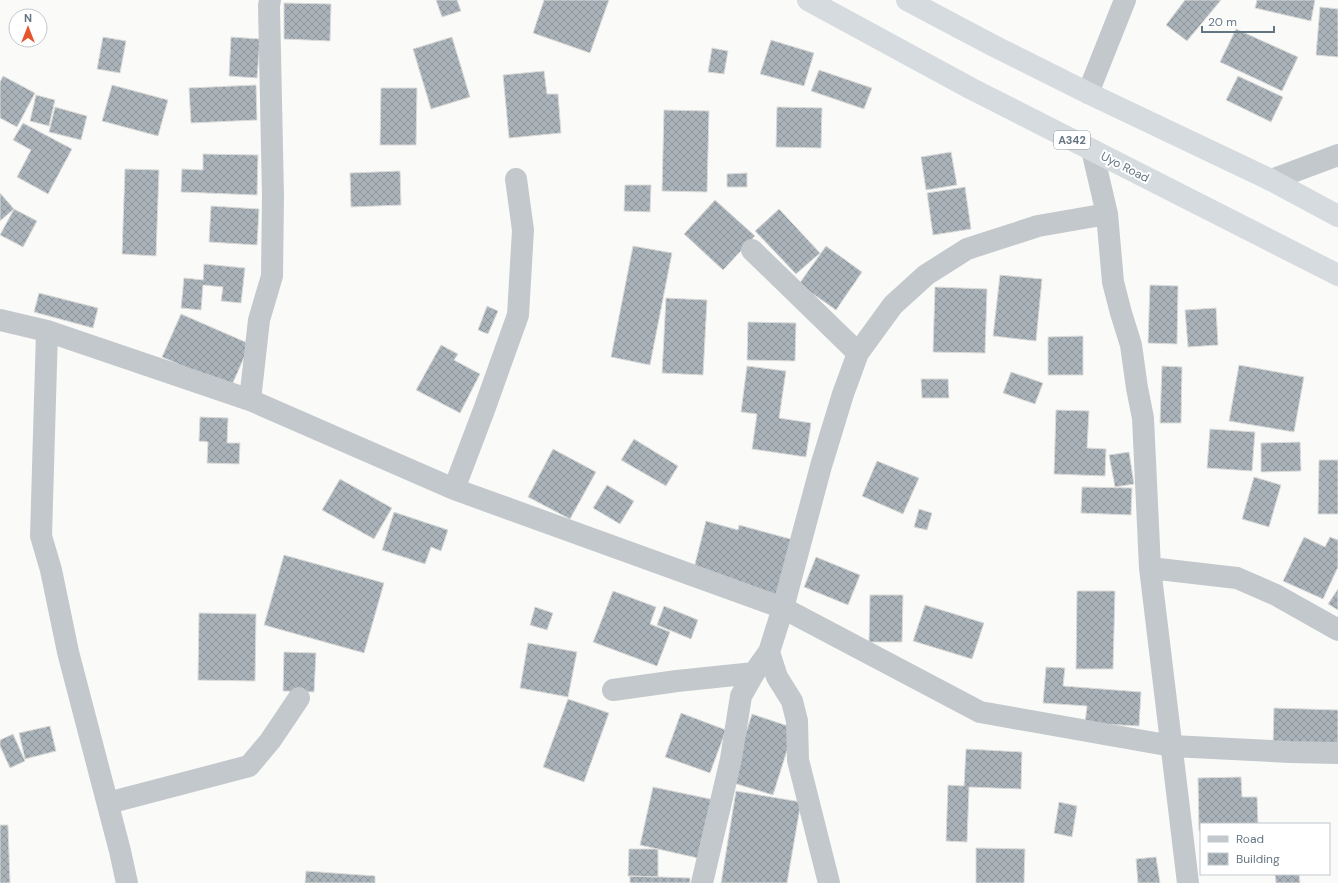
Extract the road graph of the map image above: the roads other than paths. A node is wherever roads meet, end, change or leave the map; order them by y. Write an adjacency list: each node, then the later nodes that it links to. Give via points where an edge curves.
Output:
1 (270, 0): 17 (street, via 272,276 259,320)
2 (808, 0): 6 (highway, Uyo Road / A342, via 970,88)
3 (907, 0): 5 (highway)
4 (1125, 0): 5 (street)
5 (1088, 93): 9 (highway)
6 (1092, 150): 10 (street); 13 (highway, Uyo Road / A342)
7 (1338, 155): 9 (street)
8 (516, 179): 18 (street, via 523,230 518,315)
9 (1271, 180): 11 (highway)
10 (1107, 214): 16 (street, via 1038,226 967,249 926,275 893,305); 19 (street, via 1113,282 1131,345 1136,388 1143,418)
11 (1338, 216)
12 (752, 250): 16 (street)
13 (1338, 275)
14 (0, 320): 15 (street)
15 (47, 331): 17 (street); 28 (street, via 41,536 51,570 68,652)
16 (858, 353): 20 (street, via 821,466)
17 (250, 400): 18 (street)
18 (454, 489): 20 (street)
19 (1150, 568): 21 (street, via 1237,578 1276,595); 26 (street)
20 (783, 608): 22 (street); 26 (street, via 980,712)
21 (1338, 630)
22 (769, 652): 23 (street); 31 (street, via 776,677 792,701 797,721 798,760)
23 (754, 673): 24 (street); 30 (street, via 741,696 731,759)
24 (612, 690)
25 (299, 698): 28 (street, via 270,741 249,766)
26 (1172, 746): 27 (street); 32 (street)
27 (1338, 753)
28 (108, 803): 29 (street)
29 (127, 883)
30 (702, 883)
31 (829, 883)
32 (1188, 883)

